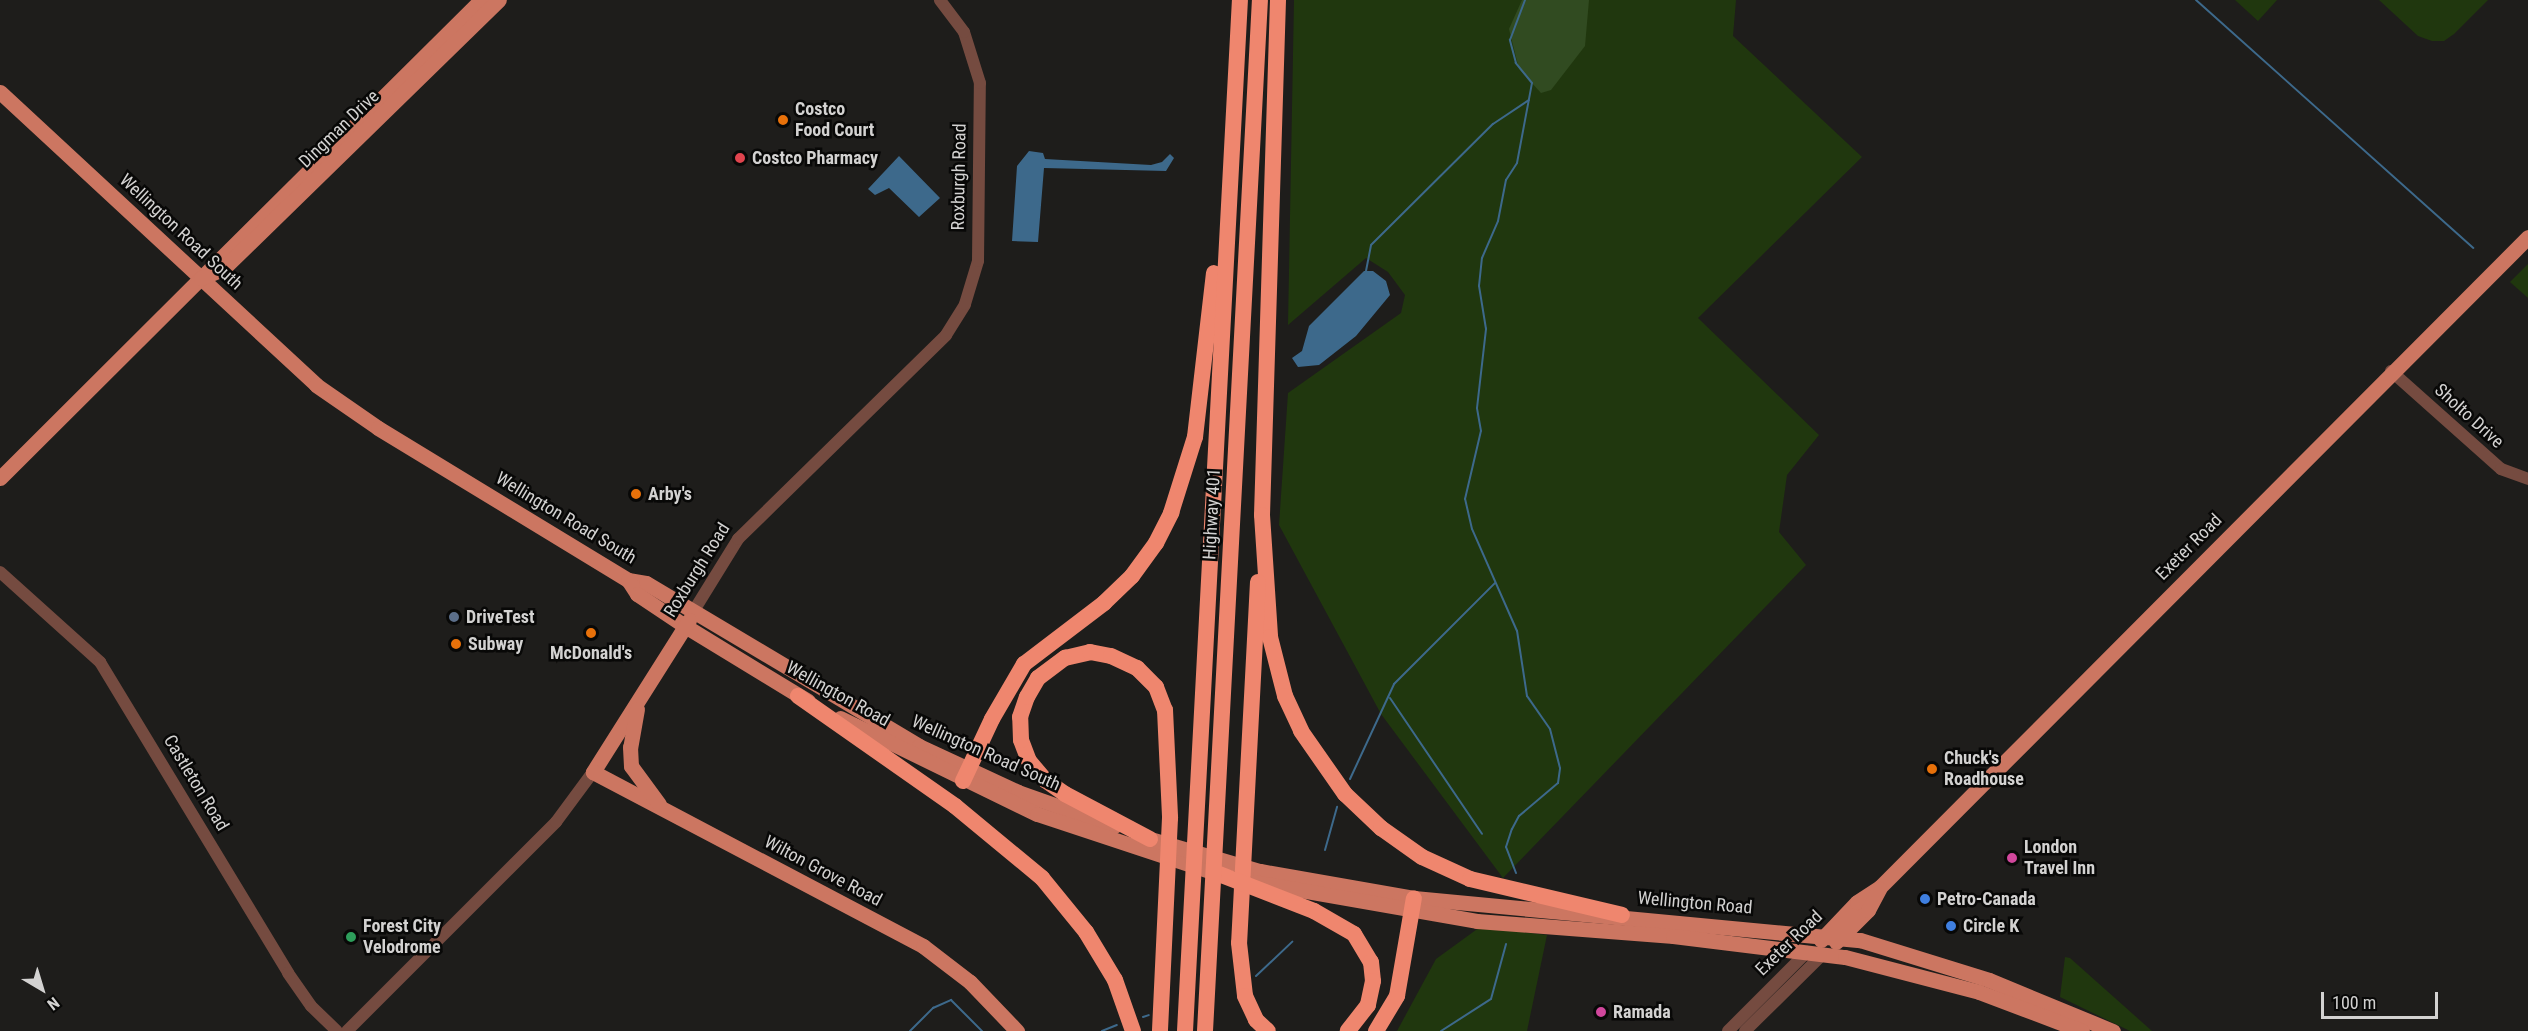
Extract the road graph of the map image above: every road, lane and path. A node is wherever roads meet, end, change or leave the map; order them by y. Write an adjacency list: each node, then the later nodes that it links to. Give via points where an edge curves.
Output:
1 (481, 0): 10 (main road, Dingman Drive)
2 (499, 0): 10 (main road, Dingman Drive, via 224,268)
3 (940, 0): 17 (street, Roxburgh Road, via 964,32 980,83 978,261 965,304 946,335 752,522)
4 (1240, 0): 8 (highway, Highway 401)
5 (1260, 0): 36 (highway, Highway 401)
6 (1278, 0): 14 (highway)
7 (0, 92): 10 (main road, Wellington Road South)
8 (1226, 234): 22 (highway, via 1214,268 1195,437 1171,513 1156,543 1132,576 1104,603 1024,664); 35 (highway, Highway 401)
9 (2528, 237): 11 (main road, Exeter Road)
10 (201, 278): 12 (main road, Dingman Drive); 16 (main road, Wellington Road South, via 316,385 378,428)
11 (2391, 371): 13 (street, Sholto Drive, via 2501,469); 29 (main road, Exeter Road, via 1880,888 1857,902)
12 (0, 478)
13 (2528, 479)
14 (1262, 515): 28 (highway, via 1270,637 1285,696 1301,731 1345,794 1381,828 1422,858 1470,879); 37 (highway, via 1239,944 1245,996 1256,1020)
15 (0, 572): 30 (street, Castleton Road, via 92,652 108,673 288,973 311,1005)
16 (628, 580): 17 (main road, Wellington Road South, via 646,583); 18 (main road, Wellington Road, via 637,594)
17 (693, 612): 18 (main road, Roxburgh Road); 22 (main road, Wellington Road South)
18 (685, 626): 19 (main road, Wellington Road); 20 (main road, Roxburgh Road)
19 (798, 696): 22 (main road, Wellington Road); 33 (highway, via 955,806 1042,878 1086,932 1115,980)
20 (639, 700): 21 (main road, Roxburgh Road); 23 (main road, via 630,747 632,766)
21 (593, 772): 23 (main road, Wilton Grove Road); 31 (street, Roxburgh Road, via 556,822)
22 (965, 776): 24 (main road, Wellington Road South)
23 (666, 811): 32 (main road, Wilton Grove Road, via 923,946 970,982)
24 (1149, 846): 25 (main road, Wellington Road South); 26 (main road, Wellington Road South); 34 (highway, via 1045,780 1029,761 1021,740 1020,717 1026,697 1038,678 1065,658 1090,652 1112,656 1137,668 1156,687 1166,710 1170,818)
25 (1218, 874): 26 (highway)
26 (1260, 882): 27 (main road, Wellington Road); 38 (highway, via 1334,920 1364,947 1374,981 1368,1005)
27 (1413, 905): 28 (main road, Wellington Road); 29 (main road, Wellington Road); 39 (highway, via 1397,996)
28 (1622, 915): 29 (main road, Wellington Road)
29 (1824, 946): 40 (street, Exeter Road); 41 (street, Exeter Road); 42 (main road, Wellington Road, via 1974,990); 43 (main road, Wellington Road, via 1936,963 2071,1011)
30 (337, 1031)
31 (347, 1031)
32 (1017, 1031)
33 (1132, 1031)
34 (1160, 1031)
35 (1185, 1031)
36 (1205, 1031)
37 (1268, 1031)
38 (1348, 1031)
39 (1376, 1031)
40 (1728, 1031)
41 (1745, 1031)
42 (2082, 1031)
43 (2113, 1031)

